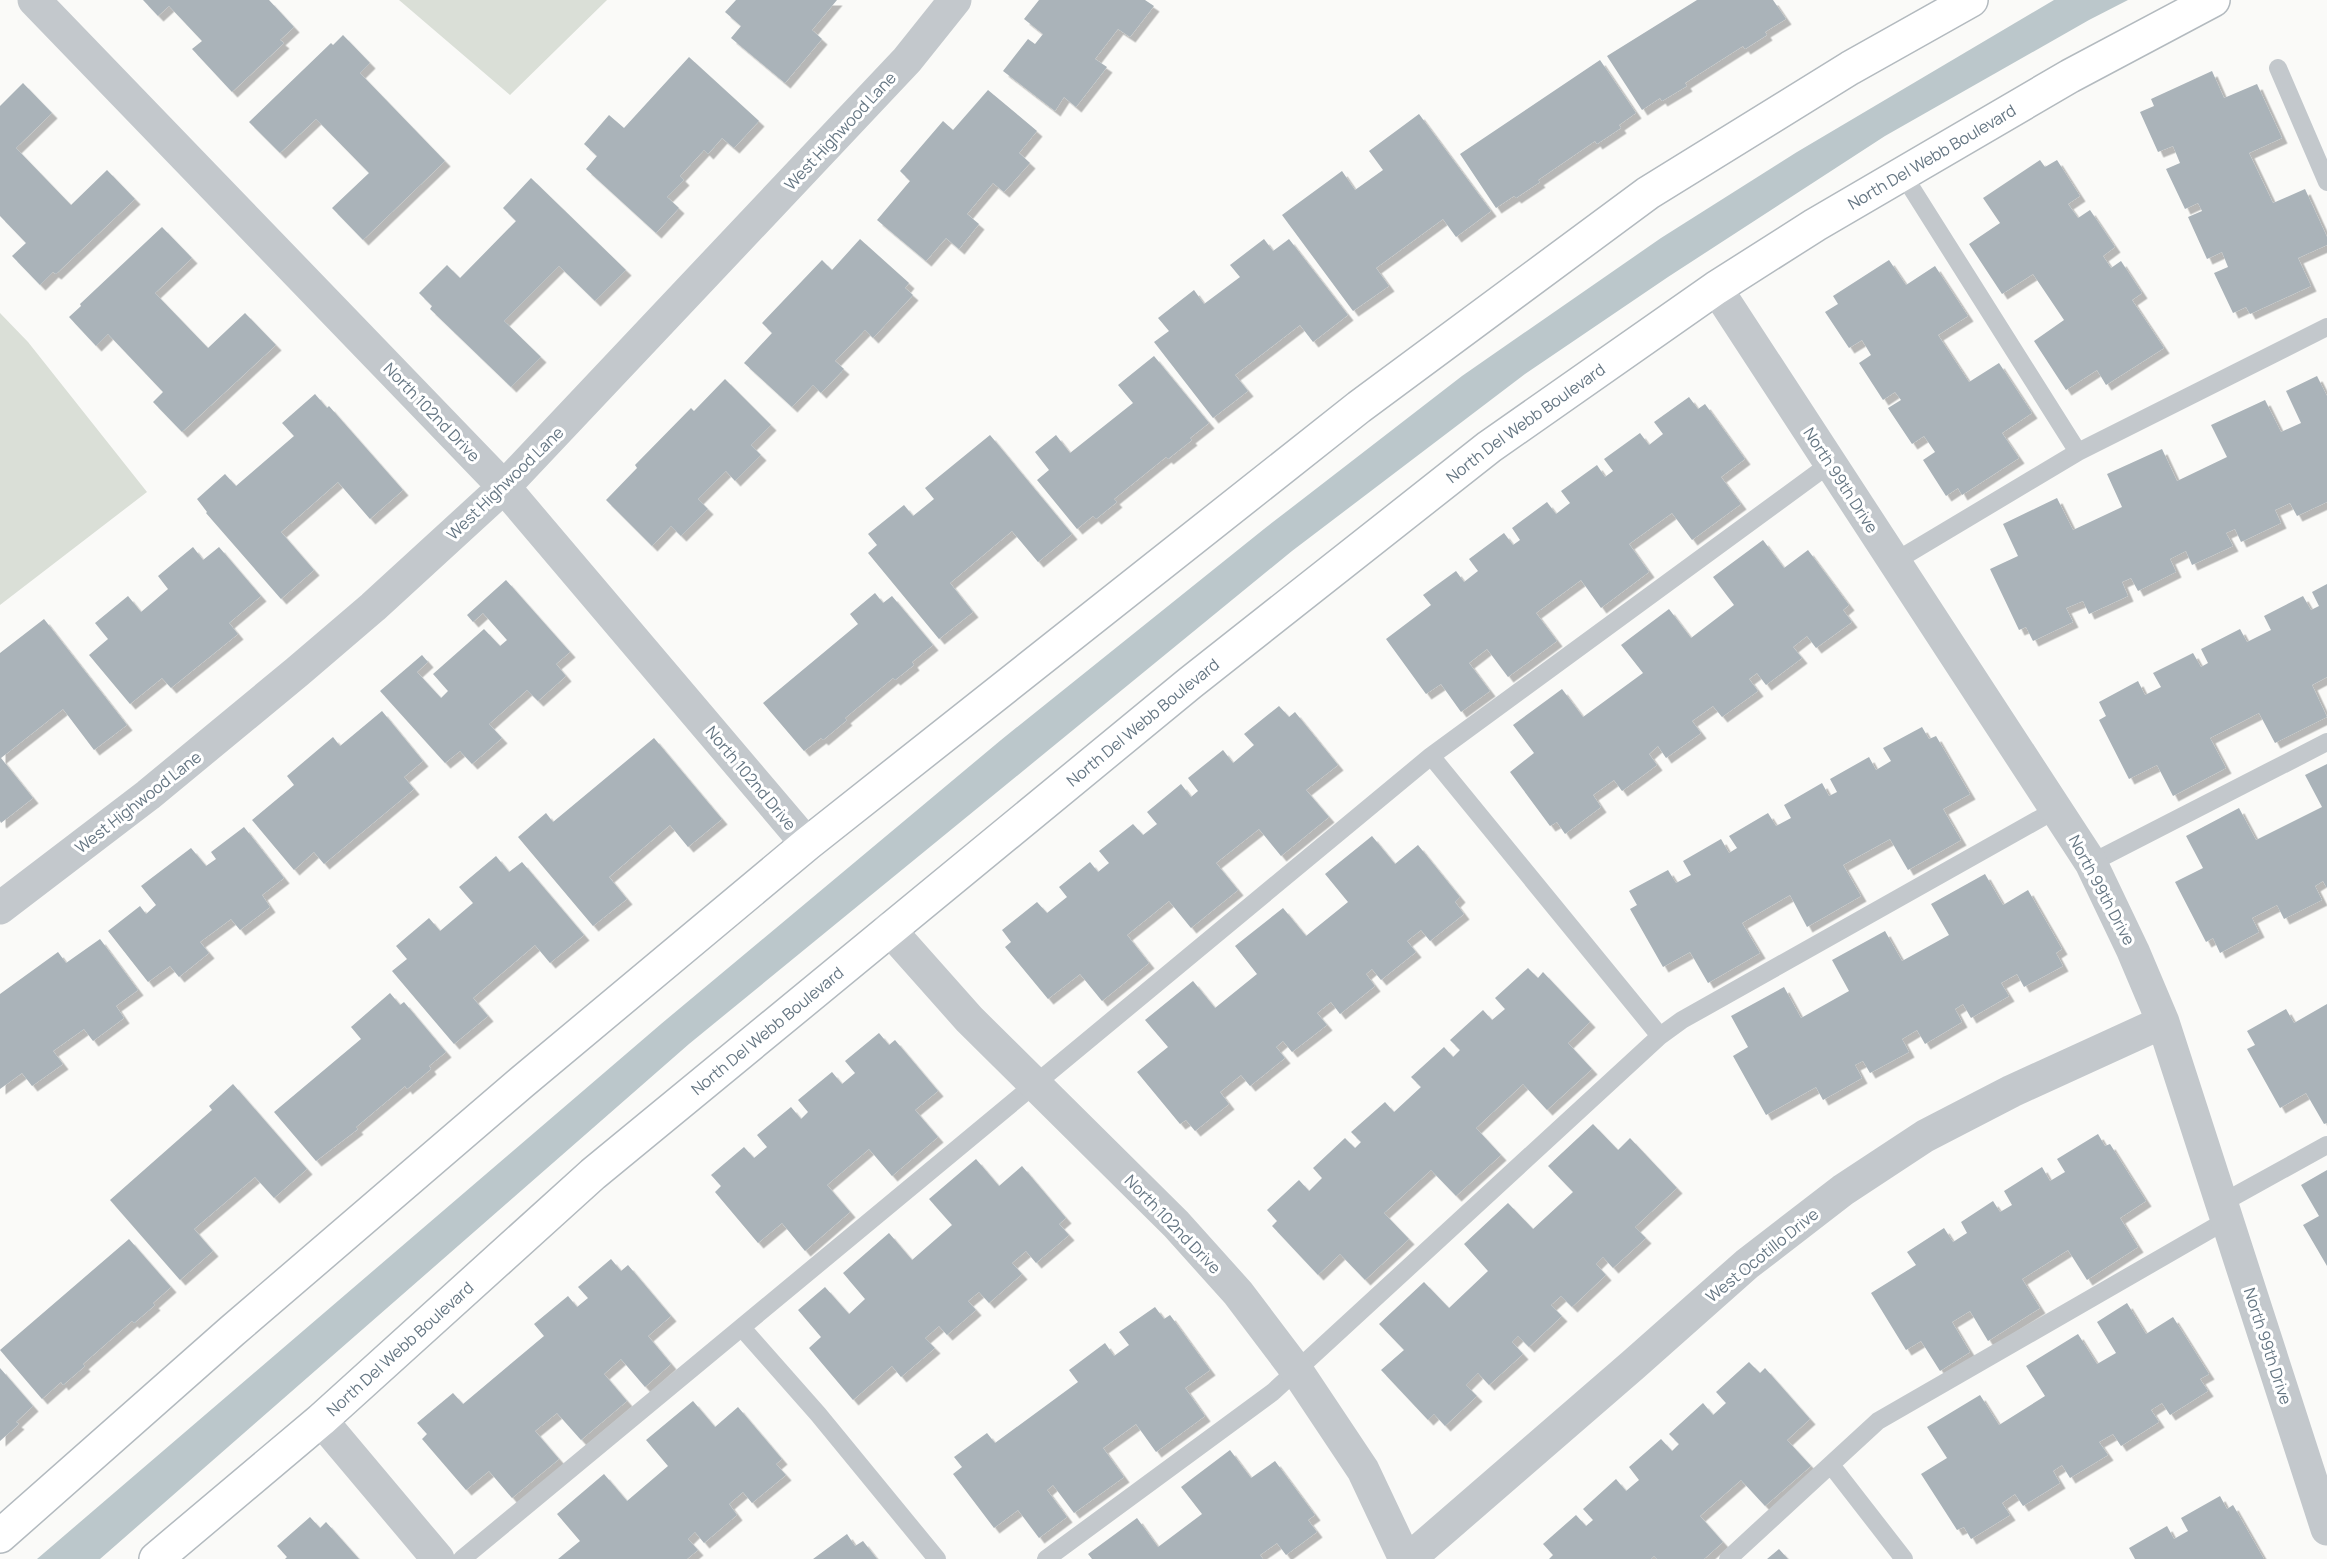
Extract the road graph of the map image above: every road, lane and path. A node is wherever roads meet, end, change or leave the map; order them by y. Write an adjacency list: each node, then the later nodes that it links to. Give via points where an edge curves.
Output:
1 (34, 0): 12 (street, North 102nd Drive)
2 (955, 0): 12 (street, West Highwood Lane, via 898,69)
3 (1971, 0): 17 (street, via 1850,68 1648,193 1359,407)
4 (2213, 0): 6 (street, North Del Webb Boulevard, via 2070,76)
5 (2278, 69): 7 (lane)
6 (1902, 173): 8 (street, North Del Webb Boulevard); 10 (lane)
7 (2327, 182)
8 (1716, 288): 11 (street, North 99th Drive); 20 (street, North Del Webb Boulevard, via 1541,410 1398,517)
9 (2327, 327): 10 (lane)
10 (2078, 452): 13 (lane)
11 (1831, 463): 13 (street, North 99th Drive); 15 (lane)
12 (504, 487): 17 (street, North 102nd Drive); 19 (street, West Highwood Lane, via 289,679 148,795)
13 (1894, 562): 16 (street, North 99th Drive)
14 (2327, 742): 18 (lane)
15 (1431, 756): 22 (lane); 23 (lane)
16 (2057, 809): 18 (street, North 99th Drive); 22 (lane)
17 (807, 844): 31 (street, via 513,1090)
18 (2091, 863): 21 (street, North 99th Drive)
19 (0, 908)
20 (890, 929): 23 (street, North 102nd Drive); 28 (street, North Del Webb Boulevard, via 593,1174)
21 (2163, 1022): 25 (street, North 99th Drive); 37 (street, West Ocotillo Drive, via 1925,1136 1843,1190 1747,1264)
22 (1660, 1036): 27 (lane)
23 (1033, 1084): 26 (lane); 27 (street, North 102nd Drive, via 1176,1224 1238,1293)
24 (2327, 1145): 25 (lane)
25 (2225, 1211): 29 (lane, via 1878,1421); 30 (street, North 99th Drive)
26 (742, 1328): 34 (lane); 35 (lane)
27 (1298, 1371): 36 (lane); 37 (street, North 102nd Drive, via 1363,1470)
28 (321, 1420): 32 (street, North Del Webb Boulevard); 33 (street)
29 (1831, 1465): 38 (lane); 39 (lane)
30 (2327, 1529)
31 (0, 1536)
32 (156, 1559)
33 (438, 1559)
34 (462, 1559)
35 (937, 1559)
36 (1046, 1559)
37 (1407, 1559)
38 (1728, 1559)
39 (1904, 1559)

